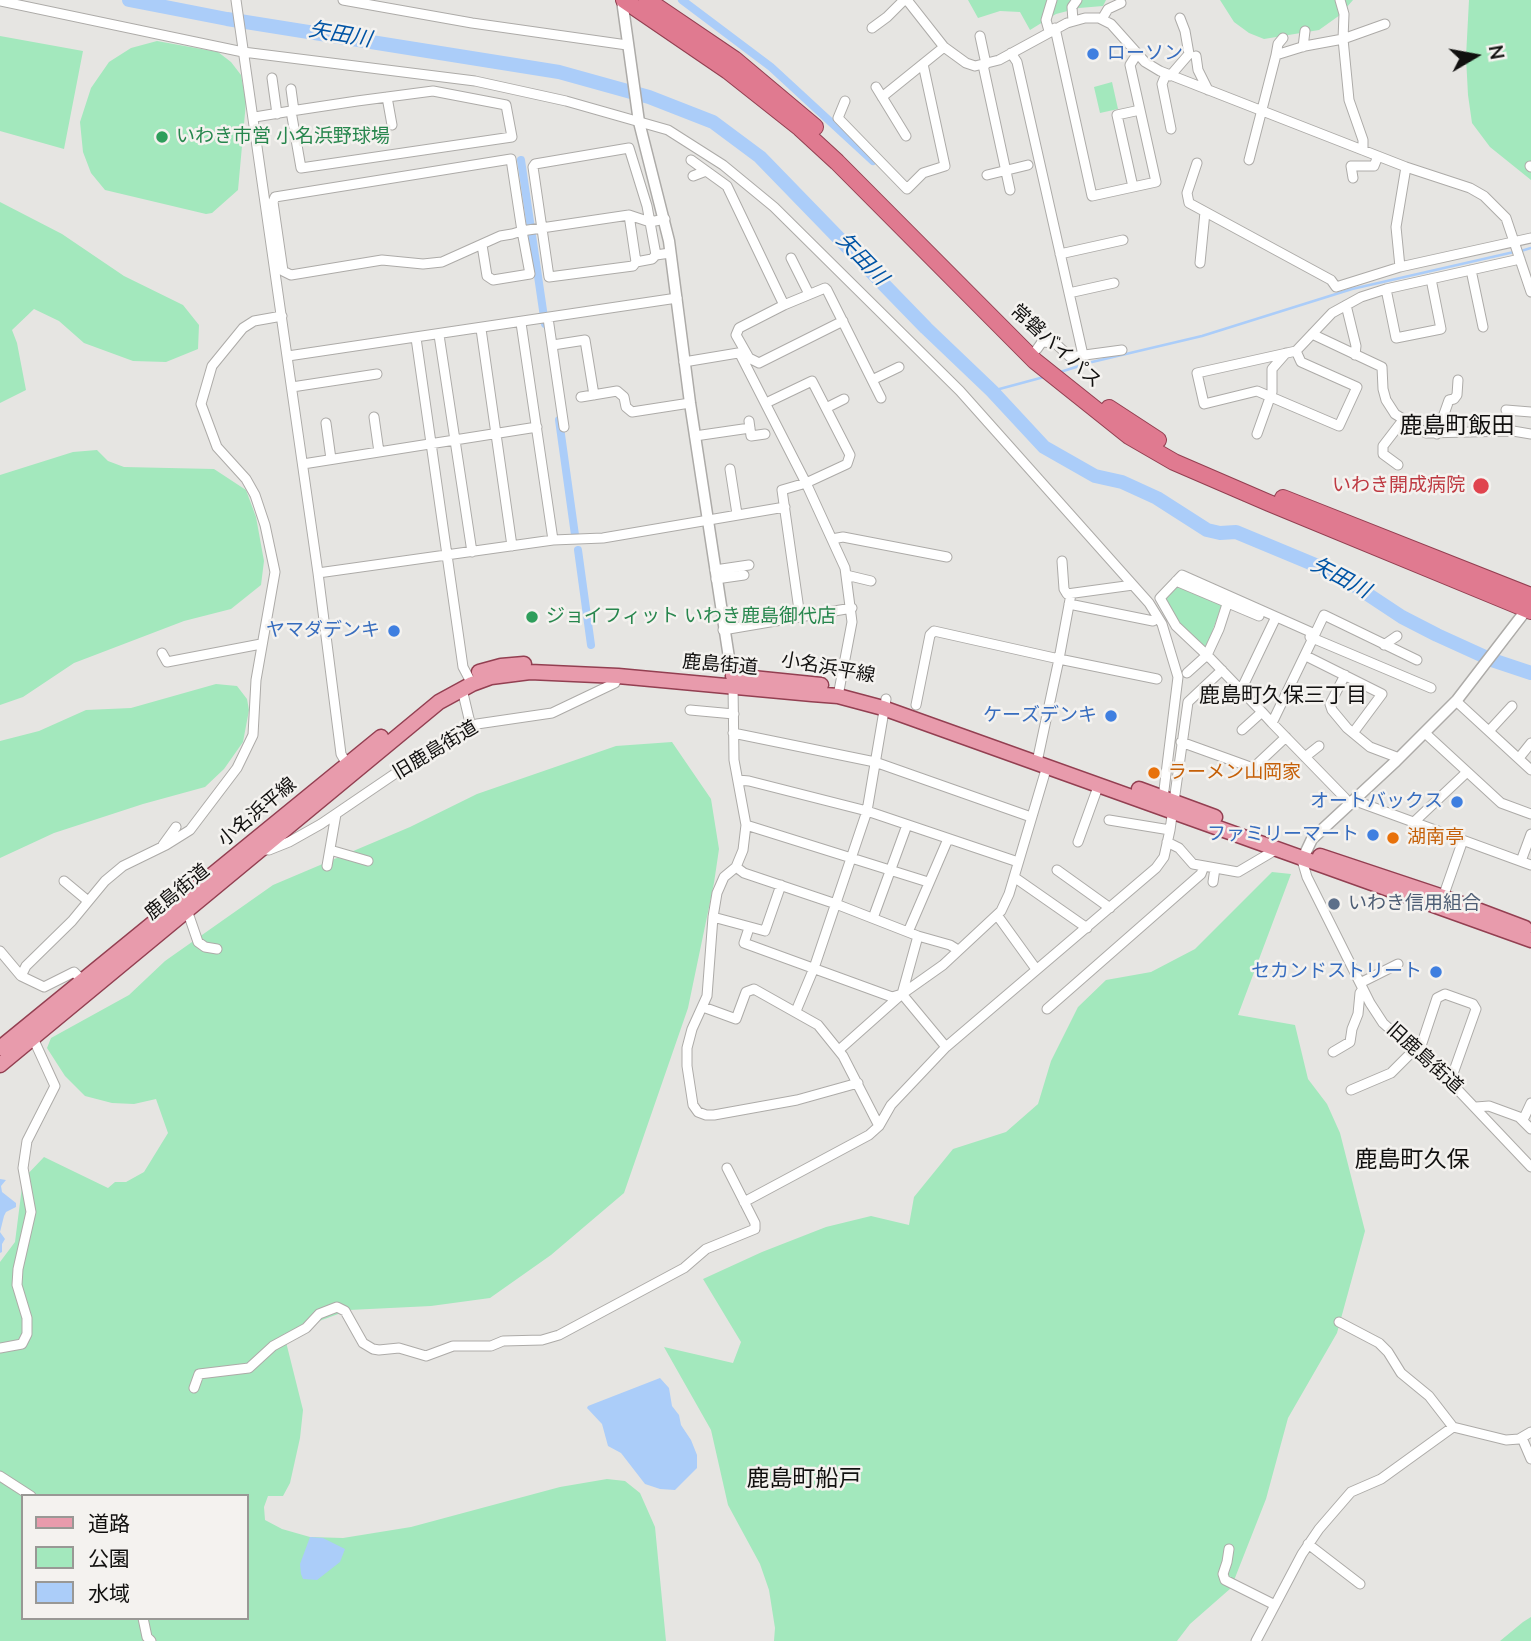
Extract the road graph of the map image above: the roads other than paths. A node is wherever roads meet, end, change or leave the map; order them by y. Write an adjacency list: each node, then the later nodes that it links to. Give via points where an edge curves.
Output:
1 (236, 0): 24 (street)
2 (343, 0): 21 (street)
3 (623, 0): 21 (street); 106 (highway, 常磐バイパス, via 691,44 800,128)
4 (647, 0): 106 (highway, 常磐バイパス, via 734,58 806,119)
5 (905, 0): 15 (street); 22 (street)
6 (1052, 0): 16 (street, via 1046,20)
7 (1077, 0): 13 (street)
8 (1340, 0): 20 (street)
9 (0, 1): 24 (street)
10 (1121, 3): 12 (street, via 1108,9)
11 (1180, 18): 31 (street, via 1189,54)
12 (1102, 19): 13 (street); 26 (street)
13 (1073, 21): 16 (street)
14 (1385, 23): 20 (street)
15 (872, 28)
16 (1052, 29): 25 (street); 60 (street, via 1092,196)
17 (1305, 31): 23 (street)
18 (980, 36): 30 (street)
19 (1283, 38): 27 (street)
20 (1343, 39): 23 (street); 48 (street, via 1349,100)
21 (627, 46): 44 (street)
22 (944, 47): 29 (street); 30 (street, via 967,63)
23 (1303, 47): 27 (street)
24 (243, 49): 43 (street); 44 (street, via 475,81)
25 (1012, 53): 30 (street); 72 (street)
26 (1137, 54): 31 (street); 39 (street, via 1130,65)
27 (1276, 55): 40 (street)
28 (1196, 56): 35 (street)
29 (923, 64): 37 (street); 38 (street, via 946,166 923,173 907,189 838,118)
30 (984, 65): 55 (street)
31 (1168, 75): 35 (street); 46 (street, via 1162,84)
32 (272, 78): 42 (street)
33 (876, 88): 37 (street)
34 (291, 89): 41 (street)
35 (1208, 90): 40 (street)
36 (387, 97): 41 (street); 41 (street, via 433,91 506,106 512,137 301,168); 45 (street)
37 (882, 97): 47 (street)
38 (845, 102)
39 (1140, 110): 60 (street, via 1156,182); 60 (street, via 1117,115)
40 (1261, 110): 48 (street); 51 (street)
41 (293, 111): 42 (street)
42 (277, 114): 43 (street)
43 (254, 117): 89 (street)
44 (638, 119): 64 (street); 158 (street, via 675,133 769,202 960,391)
45 (392, 125)
46 (1171, 129)
47 (906, 136)
48 (1363, 150): 49 (street)
49 (1378, 156): 54 (street); 59 (street, via 1374,166 1351,166)
50 (691, 160): 56 (street)
51 (1249, 160)
52 (1197, 163): 62 (street, via 1186,198)
53 (1028, 165): 55 (street)
54 (1406, 167): 69 (street, via 1484,196 1506,218); 78 (street, via 1396,227)
55 (1006, 170): 57 (street); 61 (street)
56 (706, 171): 58 (street); 87 (street, via 727,186)
57 (987, 174)
58 (693, 176)
59 (1353, 178)
60 (1133, 187)
61 (1010, 190)
62 (1205, 212): 77 (street); 78 (street, via 1331,280 1336,287)
63 (629, 215): 65 (street); 66 (street); 76 (street)
64 (664, 219): 65 (street); 71 (street)
65 (650, 222): 66 (street, via 629,148 535,163); 73 (street)
66 (532, 230): 70 (street); 70 (street, via 530,274 493,280 487,276); 70 (street, via 511,159 275,197 273,202 282,271 291,275 382,260 442,262); 76 (street, via 549,277)
67 (1531, 238): 69 (street)
68 (1123, 240): 72 (street)
69 (1514, 242): 75 (street); 78 (street)
70 (482, 245)
71 (670, 253): 73 (street); 86 (street)
72 (1060, 254): 84 (street)
73 (656, 255): 76 (street)
74 (792, 258): 85 (street)
75 (1520, 259): 79 (street); 83 (street)
76 (636, 262)
77 (1200, 263)
78 (1400, 267)
79 (1471, 270): 80 (street); 93 (street)
80 (1431, 279): 82 (street); 82 (street, via 1441,329 1396,338)
81 (1114, 283): 84 (street)
82 (1387, 289): 88 (street)
83 (1531, 292)
84 (1069, 293): 103 (street)
85 (809, 294): 87 (street); 91 (street, via 827,290)
86 (677, 298): 90 (street); 107 (street)
87 (784, 305): 101 (street, via 737,329)
88 (1346, 305): 95 (street); 104 (street)
89 (282, 316): 105 (street); 169 (street, via 243,328 212,366 201,404 213,440 251,488 265,525 275,572)
90 (544, 319): 92 (street); 98 (street)
91 (843, 321): 101 (street, via 759,363); 110 (street)
92 (521, 323): 94 (street); 126 (street)
93 (1483, 327)
94 (481, 329): 96 (street); 128 (street)
95 (1312, 334): 100 (street); 104 (street)
96 (439, 335): 97 (street); 134 (street)
97 (416, 338): 105 (street); 135 (street)
98 (553, 345): 113 (street, via 585,341); 127 (street)
99 (1122, 350): 103 (street)
100 (1296, 351): 102 (street); 115 (street, via 1301,362 1357,387 1339,426)
101 (742, 353): 107 (street); 119 (street)
102 (1286, 353): 115 (street, via 1272,369); 115 (street, via 1197,373 1204,404 1257,391)
103 (1083, 355): 106 (street, via 1070,357 1055,343 1042,342)
104 (1354, 355): 124 (street, via 1382,367 1386,400)
105 (288, 356): 112 (street)
106 (1040, 356): 161 (highway, 常磐バイパス, via 1072,387 1179,453)
107 (684, 362): 118 (street)
108 (899, 367): 110 (street)
109 (377, 374): 112 (street)
110 (872, 380): 116 (street)
111 (1458, 380): 131 (street, via 1457,394 1449,400)
112 (292, 387): 138 (street)
113 (594, 395): 114 (street); 118 (street, via 617,391 632,412)
114 (581, 397)
115 (1271, 397): 130 (street)
116 (881, 398)
117 (844, 399): 120 (street)
118 (690, 403): 133 (street)
119 (766, 403): 120 (street, via 812,381); 141 (street)
120 (826, 408): 141 (street, via 850,455 847,464)
121 (1506, 410): 122 (street)
122 (1531, 412)
123 (374, 417): 136 (street)
124 (1403, 420): 131 (street); 139 (street, via 1383,446 1383,454)
125 (326, 424): 137 (street)
126 (537, 427): 128 (street); 146 (street)
127 (564, 427)
128 (496, 433): 134 (street); 147 (street)
129 (765, 434): 133 (street, via 751,436 749,425)
130 (1257, 434)
131 (1437, 434): 132 (street)
132 (1531, 434)
133 (695, 436): 144 (street)
134 (456, 440): 135 (street); 148 (street)
135 (431, 443): 136 (street); 149 (street)
136 (379, 452): 137 (street)
137 (331, 459): 138 (street)
138 (303, 464): 153 (street)
139 (1398, 465)
140 (730, 469): 143 (street)
141 (806, 483): 142 (street, via 782,489); 145 (street)
142 (785, 507): 143 (street); 163 (street)
143 (737, 514): 144 (street)
144 (708, 520): 146 (street, via 603,538); 154 (street)
145 (832, 539): 150 (street, via 843,537); 156 (street)
146 (553, 540): 147 (street)
147 (512, 546): 148 (street)
148 (472, 552): 149 (street)
149 (447, 555): 153 (street); 182 (street)
150 (947, 557)
151 (1062, 561): 159 (street, via 1065,593)
152 (749, 565): 154 (street)
153 (318, 573): 209 (street, via 341,754)
154 (715, 574): 155 (street); 166 (street)
155 (744, 575)
156 (846, 575): 157 (street); 162 (street)
157 (870, 581)
158 (1133, 585): 159 (street); 215 (street, via 1162,624 1178,677)
159 (1070, 599): 165 (street); 174 (street)
160 (1228, 599): 164 (street); 172 (street); 172 (street, via 1182,575 1160,598 1176,626)
161 (1530, 605): 186 (street)
162 (852, 608): 163 (street); 185 (street)
163 (800, 617): 166 (street)
164 (1275, 620): 167 (street); 184 (street)
165 (1153, 621)
166 (723, 630): 181 (street)
167 (1314, 636): 170 (street, via 1324,615); 173 (street); 183 (street)
168 (1397, 636): 170 (street)
169 (261, 644): 171 (street, via 167,662); 231 (street, via 254,728 245,755 190,830)
170 (1384, 645): 175 (street)
171 (162, 653)
172 (1207, 655): 176 (street); 177 (street)
173 (1306, 656): 178 (street); 193 (street)
174 (1059, 659): 180 (street); 188 (street, via 934,631); 207 (street)
175 (1417, 660)
176 (1222, 670): 184 (street); 201 (street, via 1188,702)
177 (1187, 673)
178 (1345, 675): 198 (street, via 1330,704); 198 (street, via 1382,694)
179 (618, 676): 181 (main road, 鹿島街道); 182 (main road, 鹿島街道, via 530,672); 194 (street, 旧鹿島街道, via 615,683 552,713)
180 (1157, 679)
181 (732, 681): 182 (main road, 小名浜平線, via 527,664 501,666); 185 (main road, 小名浜平線); 192 (street)
182 (468, 683): 194 (street); 209 (main road, 小名浜平線, via 447,687)
183 (1432, 688)
184 (1241, 690): 191 (street)
185 (839, 692): 187 (main road, 小名浜平線)
186 (1456, 701): 196 (street); 199 (street)
187 (884, 704): 207 (main road, 小名浜平線); 208 (street)
188 (916, 705)
189 (1512, 706): 196 (street)
190 (690, 710): 192 (street)
191 (1262, 712): 193 (street); 195 (street)
192 (734, 714): 197 (street)
193 (1272, 723): 200 (street)
194 (471, 727): 217 (street, 旧鹿島街道)
195 (1242, 730)
196 (1489, 731): 206 (street)
197 (733, 733): 208 (street); 212 (street)
198 (1353, 733): 205 (street, via 1370,747)
199 (1425, 733): 205 (street); 211 (street)
200 (1286, 737): 201 (street, via 1253,768); 204 (street)
201 (1181, 742): 215 (street)
202 (1531, 743): 206 (street)
203 (1319, 746): 204 (street)
204 (1305, 757): 214 (street)
205 (1399, 758): 214 (street)
206 (1519, 758): 210 (street)
207 (1041, 761): 213 (main road); 215 (main road, 小名浜平線); 219 (street)
208 (875, 762): 216 (street); 219 (street)
209 (349, 768): 232 (main road, 鹿島街道); 272 (main road, 小名浜平線)
210 (1531, 770)
211 (1467, 772): 218 (street, via 1501,803); 221 (street)
212 (738, 780): 216 (street); 222 (street)
213 (1099, 784): 215 (main road); 229 (street)
214 (1351, 802): 221 (street); 235 (street, via 1312,839)
215 (1170, 804): 225 (street); 233 (main road); 235 (main road, 小名浜平線)
216 (867, 810): 223 (street); 236 (street)
217 (336, 814): 232 (street, 旧鹿島街道, via 289,842); 234 (street)
218 (1531, 814)
219 (1031, 817): 239 (street)
220 (1109, 820): 225 (street)
221 (1414, 822): 228 (street)
222 (746, 825): 236 (street); 243 (street)
223 (907, 825): 227 (street); 245 (street)
224 (176, 827): 231 (street)
225 (1170, 830): 230 (street)
226 (1531, 834): 238 (street)
227 (948, 839): 239 (street); 249 (street)
228 (1463, 839): 238 (street); 252 (street)
229 (1078, 842)
230 (1167, 842): 242 (street, via 1193,864); 255 (street, via 1156,869)
231 (163, 846): 253 (street, via 118,870)
232 (261, 849): 256 (main road, 鹿島街道)
233 (1277, 849): 235 (main road); 244 (street, via 1240,872)
234 (330, 850): 237 (street); 241 (street)
235 (1304, 856): 252 (main road, 小名浜平線); 264 (main road); 273 (street, 旧鹿島街道, via 1307,877)
236 (851, 857): 245 (street); 254 (street)
237 (368, 861)
238 (1521, 861): 240 (street)
239 (1018, 862): 247 (street)
240 (1531, 864)
241 (327, 866)
242 (1204, 866): 244 (street); 276 (street, via 1201,874)
243 (736, 867): 251 (street); 258 (street, via 724,877)
244 (1215, 868): 250 (street)
245 (891, 870): 249 (street); 259 (street)
246 (1056, 870): 255 (street)
247 (1014, 877): 257 (street); 261 (street)
248 (64, 881): 253 (street)
249 (928, 882): 263 (street)
250 (1213, 882)
251 (781, 885): 254 (street); 260 (street, via 765,932)
252 (1443, 897): 262 (main road, 小名浜平線)
253 (88, 901): 271 (street)
254 (836, 904): 259 (street); 269 (street)
255 (1110, 908): 261 (street)
256 (187, 910): 265 (street, via 198,942); 278 (main road, 鹿島街道)
257 (997, 915): 266 (street); 270 (street)
258 (713, 917): 260 (street); 275 (street)
259 (873, 918): 263 (street)
260 (749, 928): 269 (street, via 744,943)
261 (1087, 928): 270 (street)
262 (1531, 930)
263 (913, 934): 266 (street); 274 (street)
264 (1531, 940)
265 (217, 948)
266 (958, 950): 274 (street)
267 (0, 951): 271 (street)
268 (1398, 964): 273 (street)
269 (814, 968): 274 (street, via 892,997); 277 (street)
270 (1036, 969): 279 (street)
271 (21, 976): 272 (street, via 44,987 74,972)
272 (83, 981): 280 (main road, 小名浜平線)
273 (1362, 986): 282 (street, via 1350,1042); 283 (street, 旧鹿島街道, via 1383,1023)
274 (902, 995): 279 (street); 281 (street)
275 (703, 1007): 277 (street, via 736,1019 746,992 754,989); 286 (street, via 687,1048 693,1105 698,1112 714,1115 797,1100)
276 (1047, 1009)
277 (796, 1011): 281 (street, via 818,1025)
278 (33, 1038): 284 (main road, 鹿島街道); 296 (street, via 55,1086 27,1141 23,1168 31,1212 17,1285 27,1335 22,1344)
279 (946, 1047): 290 (street, via 891,1105)
280 (0, 1048)
281 (839, 1050): 286 (street)
282 (1333, 1052)
283 (1415, 1053): 285 (street, 旧鹿島街道); 285 (street, via 1437,998 1445,995 1474,1004); 287 (street, via 1391,1073)
284 (0, 1065)
285 (1450, 1082): 289 (street, 旧鹿島街道)
286 (858, 1083): 290 (street)
287 (1351, 1090)
288 (1531, 1103): 291 (street)
289 (1476, 1107): 291 (street, via 1489,1106 1519,1116); 292 (street, 旧鹿島街道)
290 (879, 1126): 294 (street)
291 (1529, 1126)
292 (1531, 1167)
293 (727, 1168): 294 (street)
294 (744, 1202): 297 (street, via 755,1229 706,1249 684,1268 551,1338 453,1346 426,1356 399,1348 373,1349 363,1343 345,1311 337,1307 319,1314 249,1368 199,1374)
295 (1339, 1322): 298 (street, via 1379,1343)
296 (0, 1348)
297 (194, 1388)
298 (1453, 1427): 299 (street, via 1506,1440); 303 (street, via 1381,1479 1351,1492)
299 (1527, 1435): 300 (street)
300 (1531, 1459)
301 (0, 1476): 302 (street)
302 (29, 1494)
303 (1308, 1544): 305 (street); 306 (street)
304 (1228, 1549): 306 (street, via 1225,1580)
305 (1360, 1584)
306 (1275, 1605): 309 (street)
307 (143, 1620): 308 (street)
308 (151, 1641)
309 (1256, 1641)

